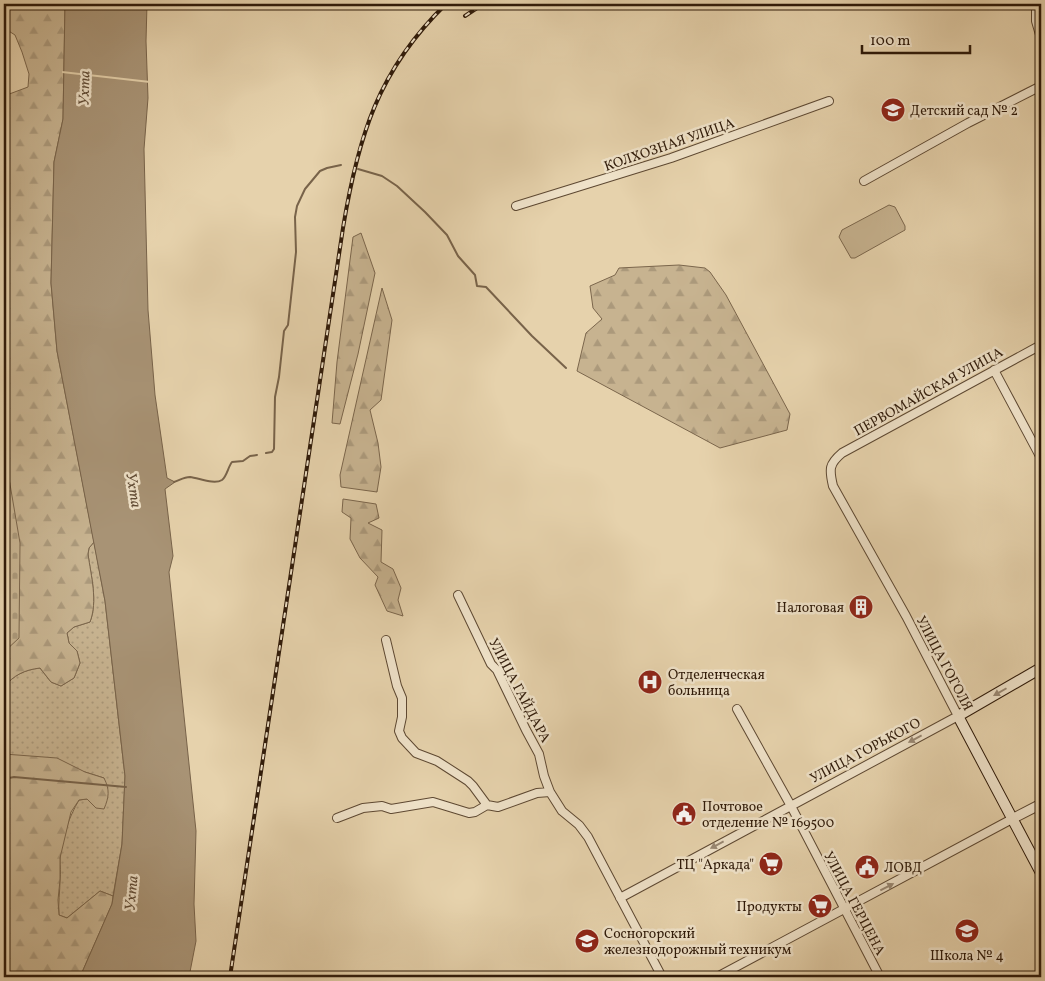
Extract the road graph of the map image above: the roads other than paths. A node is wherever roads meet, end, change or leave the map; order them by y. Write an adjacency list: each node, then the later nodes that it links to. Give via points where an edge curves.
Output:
1 (1039, 8): 2 (street, via 1036,21)
2 (1041, 38)
3 (1041, 86): 5 (street)
4 (829, 100): 6 (street, КОЛХОЗНАЯ УЛИЦА, via 671,158)
5 (864, 181)
6 (516, 206)
7 (1041, 345): 8 (street, ПЕРВОМАЙСКАЯ УЛИЦА)
8 (994, 370): 9 (street); 10 (street, ПЕРВОМАЙСКАЯ УЛИЦА, via 842,453)
9 (1041, 458)
10 (831, 465): 15 (street, УЛИЦА ГОГОЛЯ, via 833,486)
11 (458, 595): 16 (street, УЛИЦА ГАЙДАРА, via 539,754)
12 (386, 640): 18 (street, via 402,698 399,731 402,738 416,754 436,761 468,781)
13 (1041, 668): 15 (main road, УЛИЦА ГОРЬКОГО, one-way to 15)
14 (737, 709): 19 (street, УЛИЦА ГЕРЦЕНА)
15 (958, 716): 19 (street, УЛИЦА ГОРЬКОГО, one-way to 19); 21 (main road, УЛИЦА ГОГОЛЯ)
16 (550, 792): 18 (street, via 537,793 498,807); 23 (street, УЛИЦА ГАЙДАРА, via 562,811 588,836)
17 (1041, 804): 21 (street)
18 (487, 805): 20 (street, via 469,813 433,802 391,809 382,806 363,808)
19 (791, 806): 23 (street, УЛИЦА ГОРЬКОГО, one-way to 23); 24 (street, УЛИЦА ГЕРЦЕНА)
20 (337, 818)
21 (1012, 820): 22 (main road, УЛИЦА ГОГОЛЯ); 24 (street, one-way to 21)
22 (1041, 873)
23 (620, 898): 25 (street, УЛИЦА ГАЙДАРА)
24 (844, 909): 26 (street); 27 (street, УЛИЦА ГЕРЦЕНА)
25 (662, 977)
26 (717, 977)
27 (880, 977)

